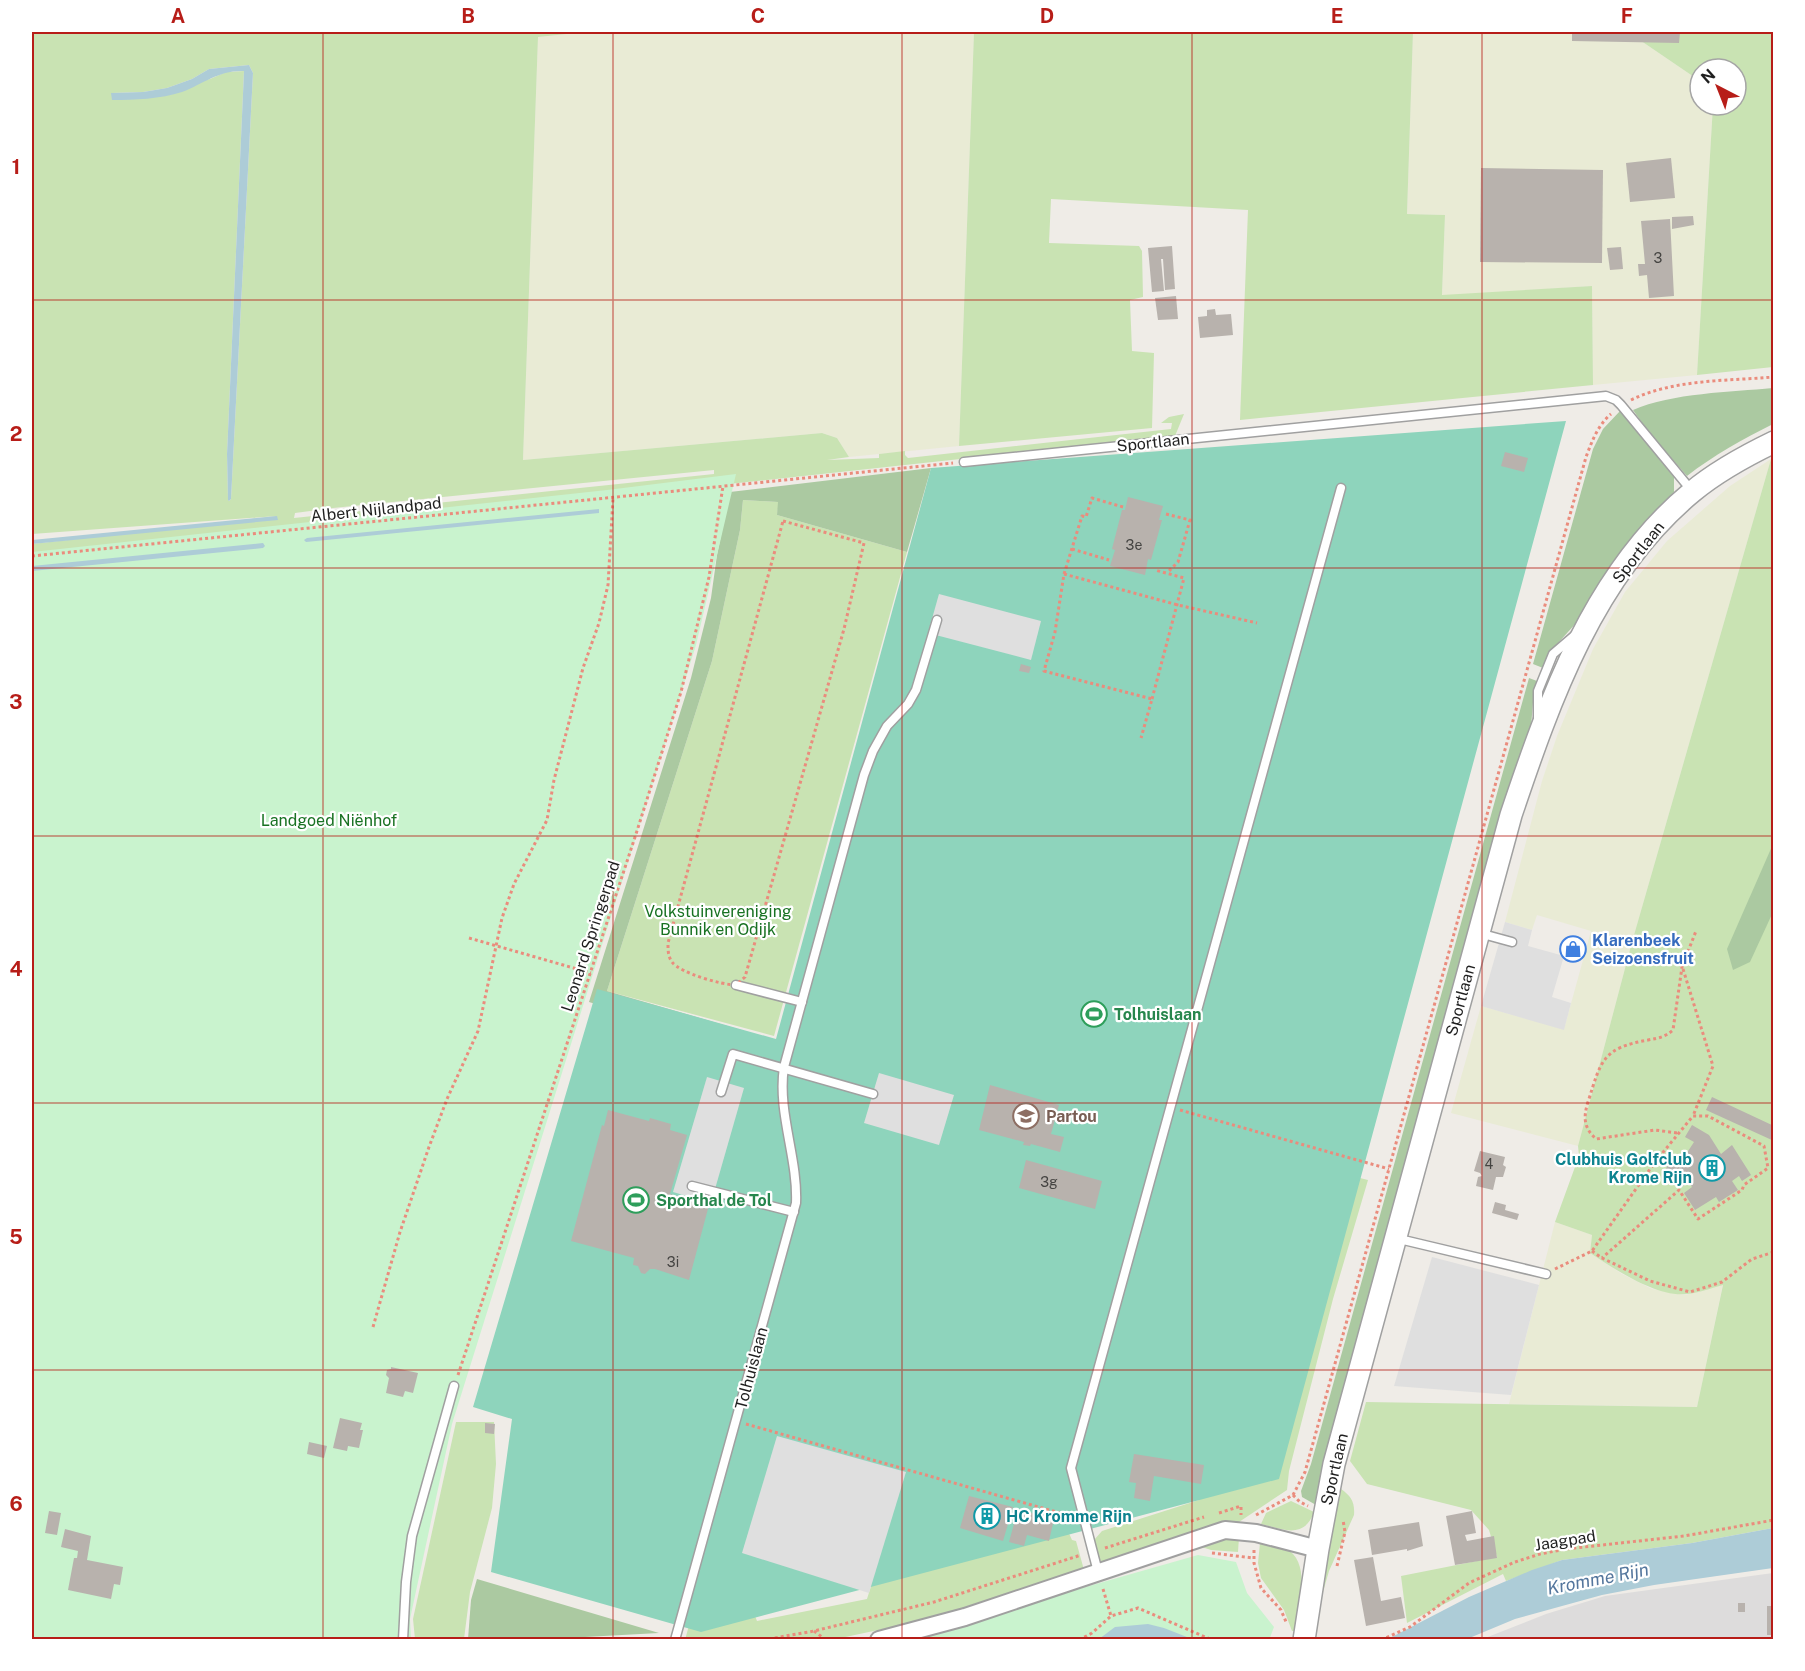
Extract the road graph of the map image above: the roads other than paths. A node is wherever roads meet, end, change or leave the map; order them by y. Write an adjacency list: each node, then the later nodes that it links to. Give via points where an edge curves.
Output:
1 (1773, 442): 4 (street, Sportlaan)
2 (964, 462): 4 (lane, Sportlaan, via 1606,396 1621,405)
3 (1341, 488): 19 (lane, via 1071,1468)
4 (1692, 492): 6 (street, Sportlaan, via 1655,526 1587,625 1539,734 1511,815)
5 (938, 620): 9 (lane, Tolhuislaan, via 916,690 887,726 864,775)
6 (1478, 933): 7 (lane); 15 (street, Sportlaan)
7 (1512, 942)
8 (736, 986): 9 (lane)
9 (802, 1002): 10 (lane, Tolhuislaan)
10 (784, 1067): 11 (lane, via 733,1054); 12 (lane); 14 (lane, Tolhuislaan, via 783,1092 796,1187)
11 (721, 1092)
12 (873, 1094)
13 (692, 1186): 14 (lane)
14 (794, 1212): 22 (lane, Tolhuislaan)
15 (1395, 1238): 16 (lane); 18 (street, Sportlaan, via 1334,1464)
16 (1546, 1274)
17 (454, 1386): 21 (lane, via 412,1536)
18 (1318, 1549): 19 (street, via 1256,1533 1225,1530); 20 (street, Sportlaan)
19 (1098, 1572): 23 (street, via 965,1617)
20 (1296, 1636)
21 (403, 1640)
22 (675, 1640)
23 (879, 1640)

